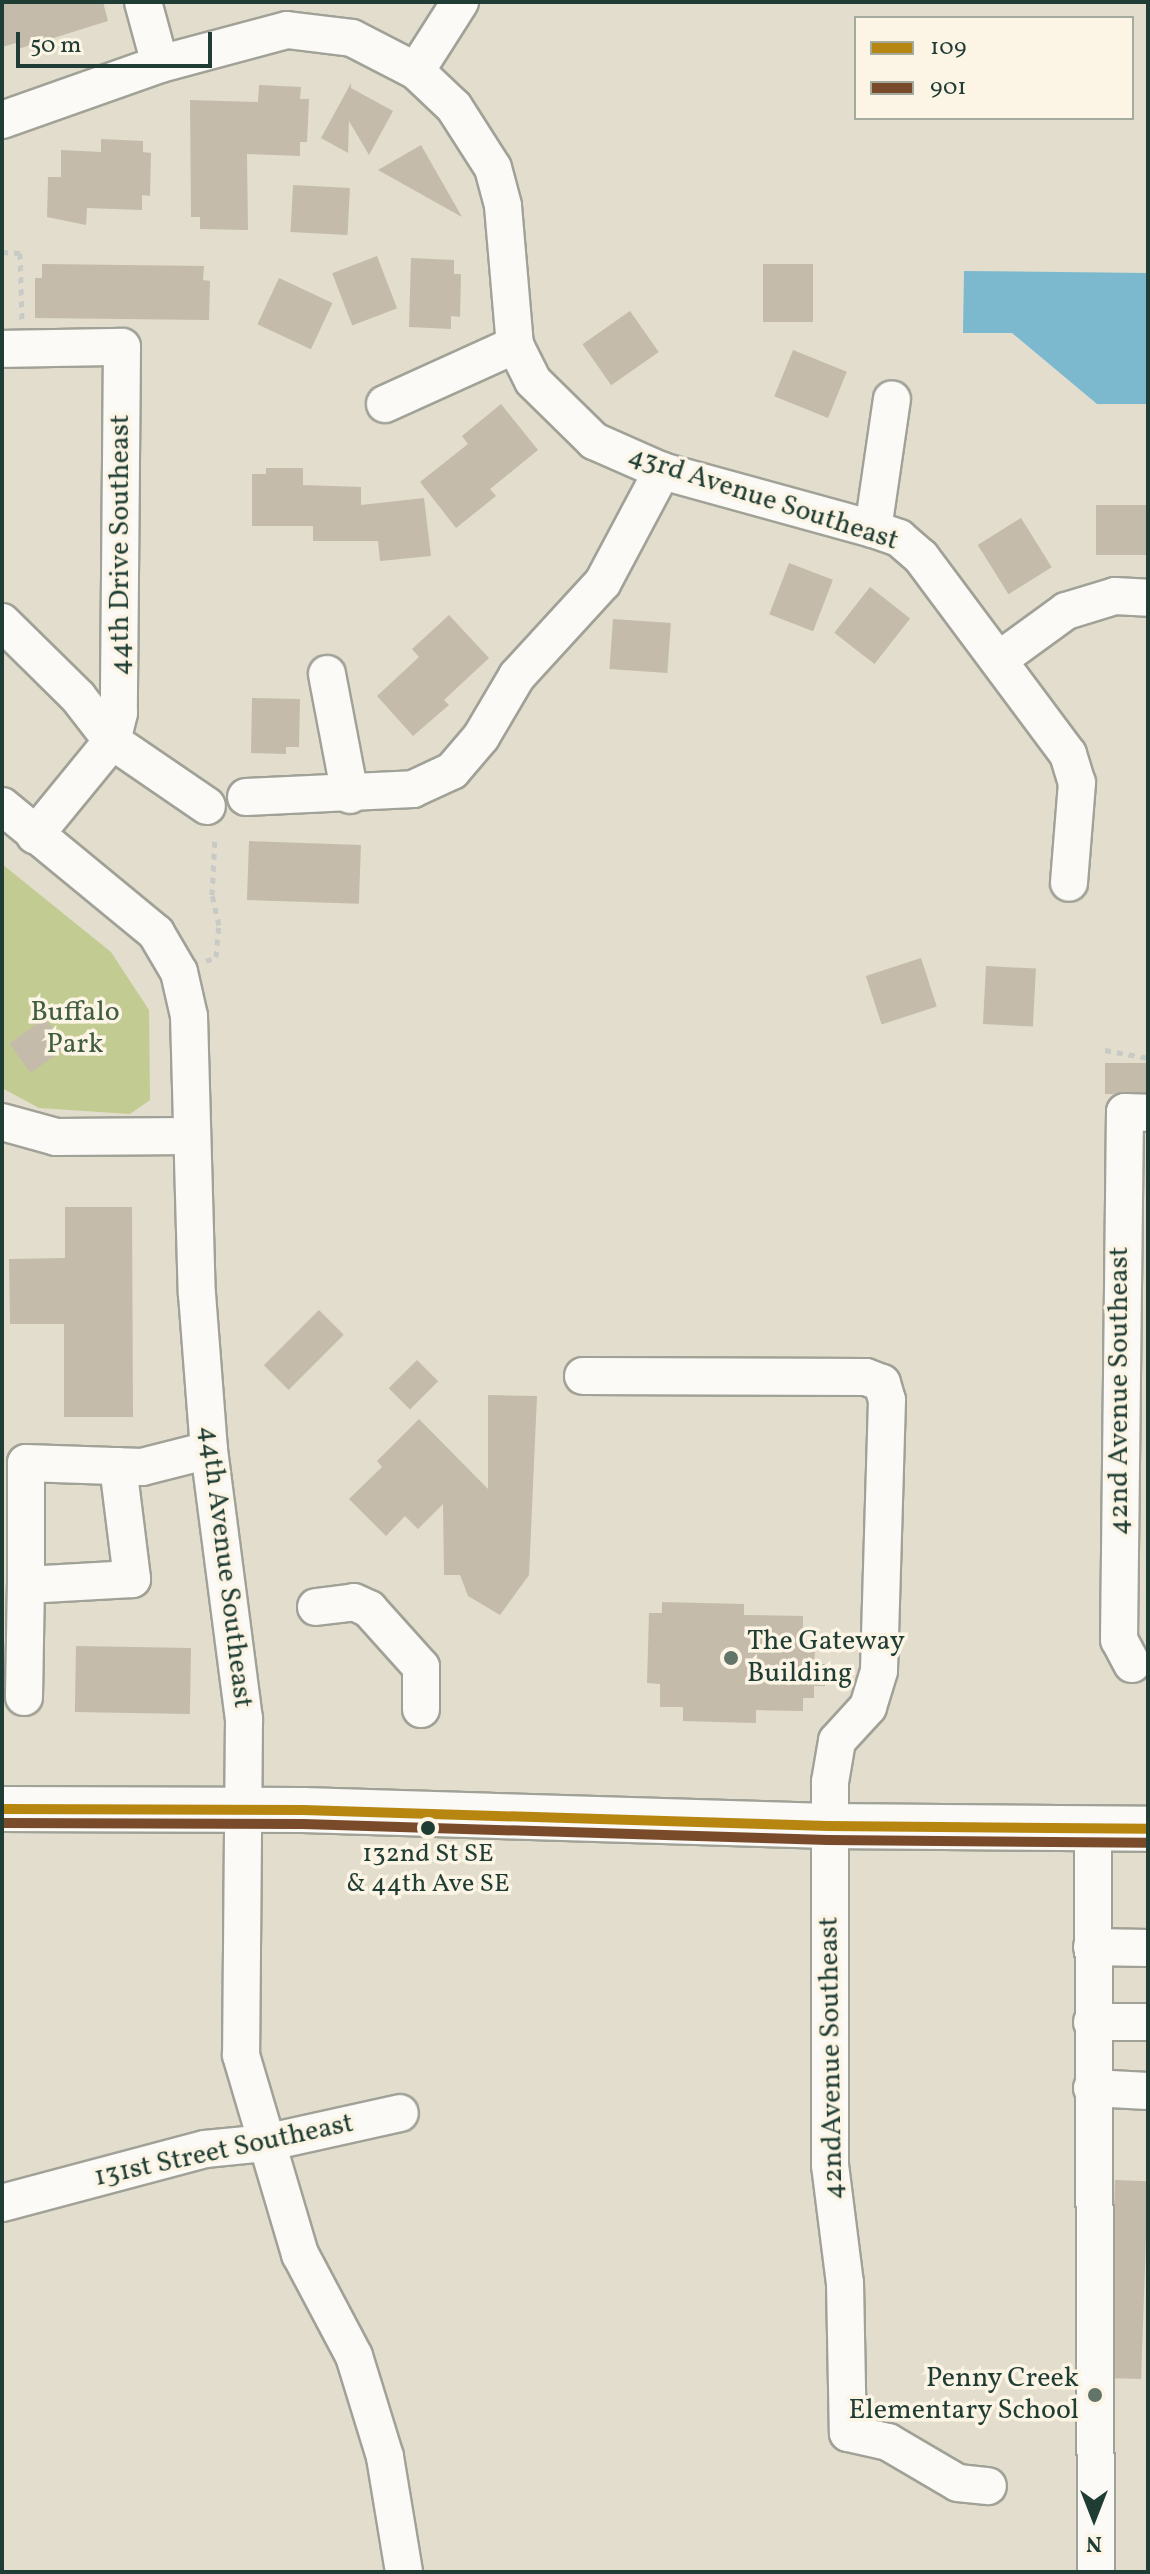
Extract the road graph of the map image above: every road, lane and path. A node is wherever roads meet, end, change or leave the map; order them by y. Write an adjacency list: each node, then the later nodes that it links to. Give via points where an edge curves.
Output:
1 (143, 2): 3 (street)
2 (460, 2): 4 (street)
3 (160, 64): 4 (street, 43rd Avenue Southeast, via 240,40 319,30 380,49); 5 (street, 43rd Avenue Southeast)
4 (416, 71): 7 (street, 43rd Avenue Southeast, via 454,107 493,168 503,206)
5 (2, 120)
6 (2, 252): 8 (path, via 20,253)
7 (515, 345): 10 (street); 11 (street, 43rd Avenue Southeast, via 533,381 594,441)
8 (12, 349): 17 (street, 44th Drive Southeast, via 122,347 119,713)
9 (892, 399): 12 (street)
10 (385, 404)
11 (662, 471): 12 (street, 43rd Avenue Southeast); 18 (street, via 603,582 517,676 481,737 452,771 413,789)
12 (873, 529): 15 (street, 43rd Avenue Southeast, via 899,538 921,557)
13 (1148, 598): 15 (street, via 1115,596 1066,611)
14 (2, 622): 17 (street, via 78,697)
15 (1000, 659): 23 (street, 43rd Avenue Southeast, via 1068,754 1077,783)
16 (327, 674): 18 (street)
17 (112, 741): 21 (street); 22 (street, 44th Drive Southeast)
18 (350, 795): 19 (street)
19 (246, 797)
20 (2, 806): 22 (street, 44th Avenue Southeast)
21 (214, 817): 24 (path, via 216,957)
22 (35, 835): 24 (street, 44th Avenue Southeast, via 156,933)
23 (1069, 883)
24 (179, 972): 29 (street, 44th Avenue Southeast, via 189,1016)
25 (1105, 1050): 26 (path)
26 (1148, 1058)
27 (1136, 1112): 30 (street, 42nd Avenue Southeast)
28 (2, 1122): 29 (street, via 56,1137)
29 (192, 1136): 32 (street, 44th Avenue Southeast)
30 (1134, 1275): 36 (street, 42nd Avenue Southeast, via 1119,1640)
31 (583, 1376): 41 (street, 42ndAvenue Southeast, via 866,1377 882,1383 887,1400 879,1671 868,1707 837,1741)
32 (209, 1450): 33 (street, via 142,1467); 40 (street, 44th Avenue Southeast, via 243,1703)
33 (118, 1466): 34 (street, via 26,1463); 34 (street, via 132,1579)
34 (26, 1585): 37 (street)
35 (316, 1607): 38 (street, via 354,1602 369,1609 421,1667)
36 (1132, 1664)
37 (24, 1697)
38 (421, 1709)
39 (2, 1809): 40 (main road)
40 (241, 1809): 41 (main road); 51 (street, 44th Avenue Southeast, via 241,2055)
41 (828, 1826): 42 (main road); 53 (street, 42ndAvenue Southeast, via 830,2165 845,2283 848,2433 888,2442 958,2483)
42 (1093, 1829): 43 (main road); 44 (street)
43 (1148, 1829)
44 (1092, 1947): 45 (street); 46 (street)
45 (1148, 1948)
46 (1092, 2022): 47 (street); 48 (street)
47 (1148, 2022)
48 (1092, 2088): 49 (street); 55 (street)
49 (1148, 2091)
50 (400, 2113): 51 (street, 131st Street Southeast)
51 (265, 2143): 52 (street, 131st Street Southeast, via 205,2149); 54 (street, 44th Avenue Southeast, via 300,2254 354,2356 385,2457)
52 (2, 2203)
53 (988, 2486)
54 (404, 2572)
55 (1096, 2572)

